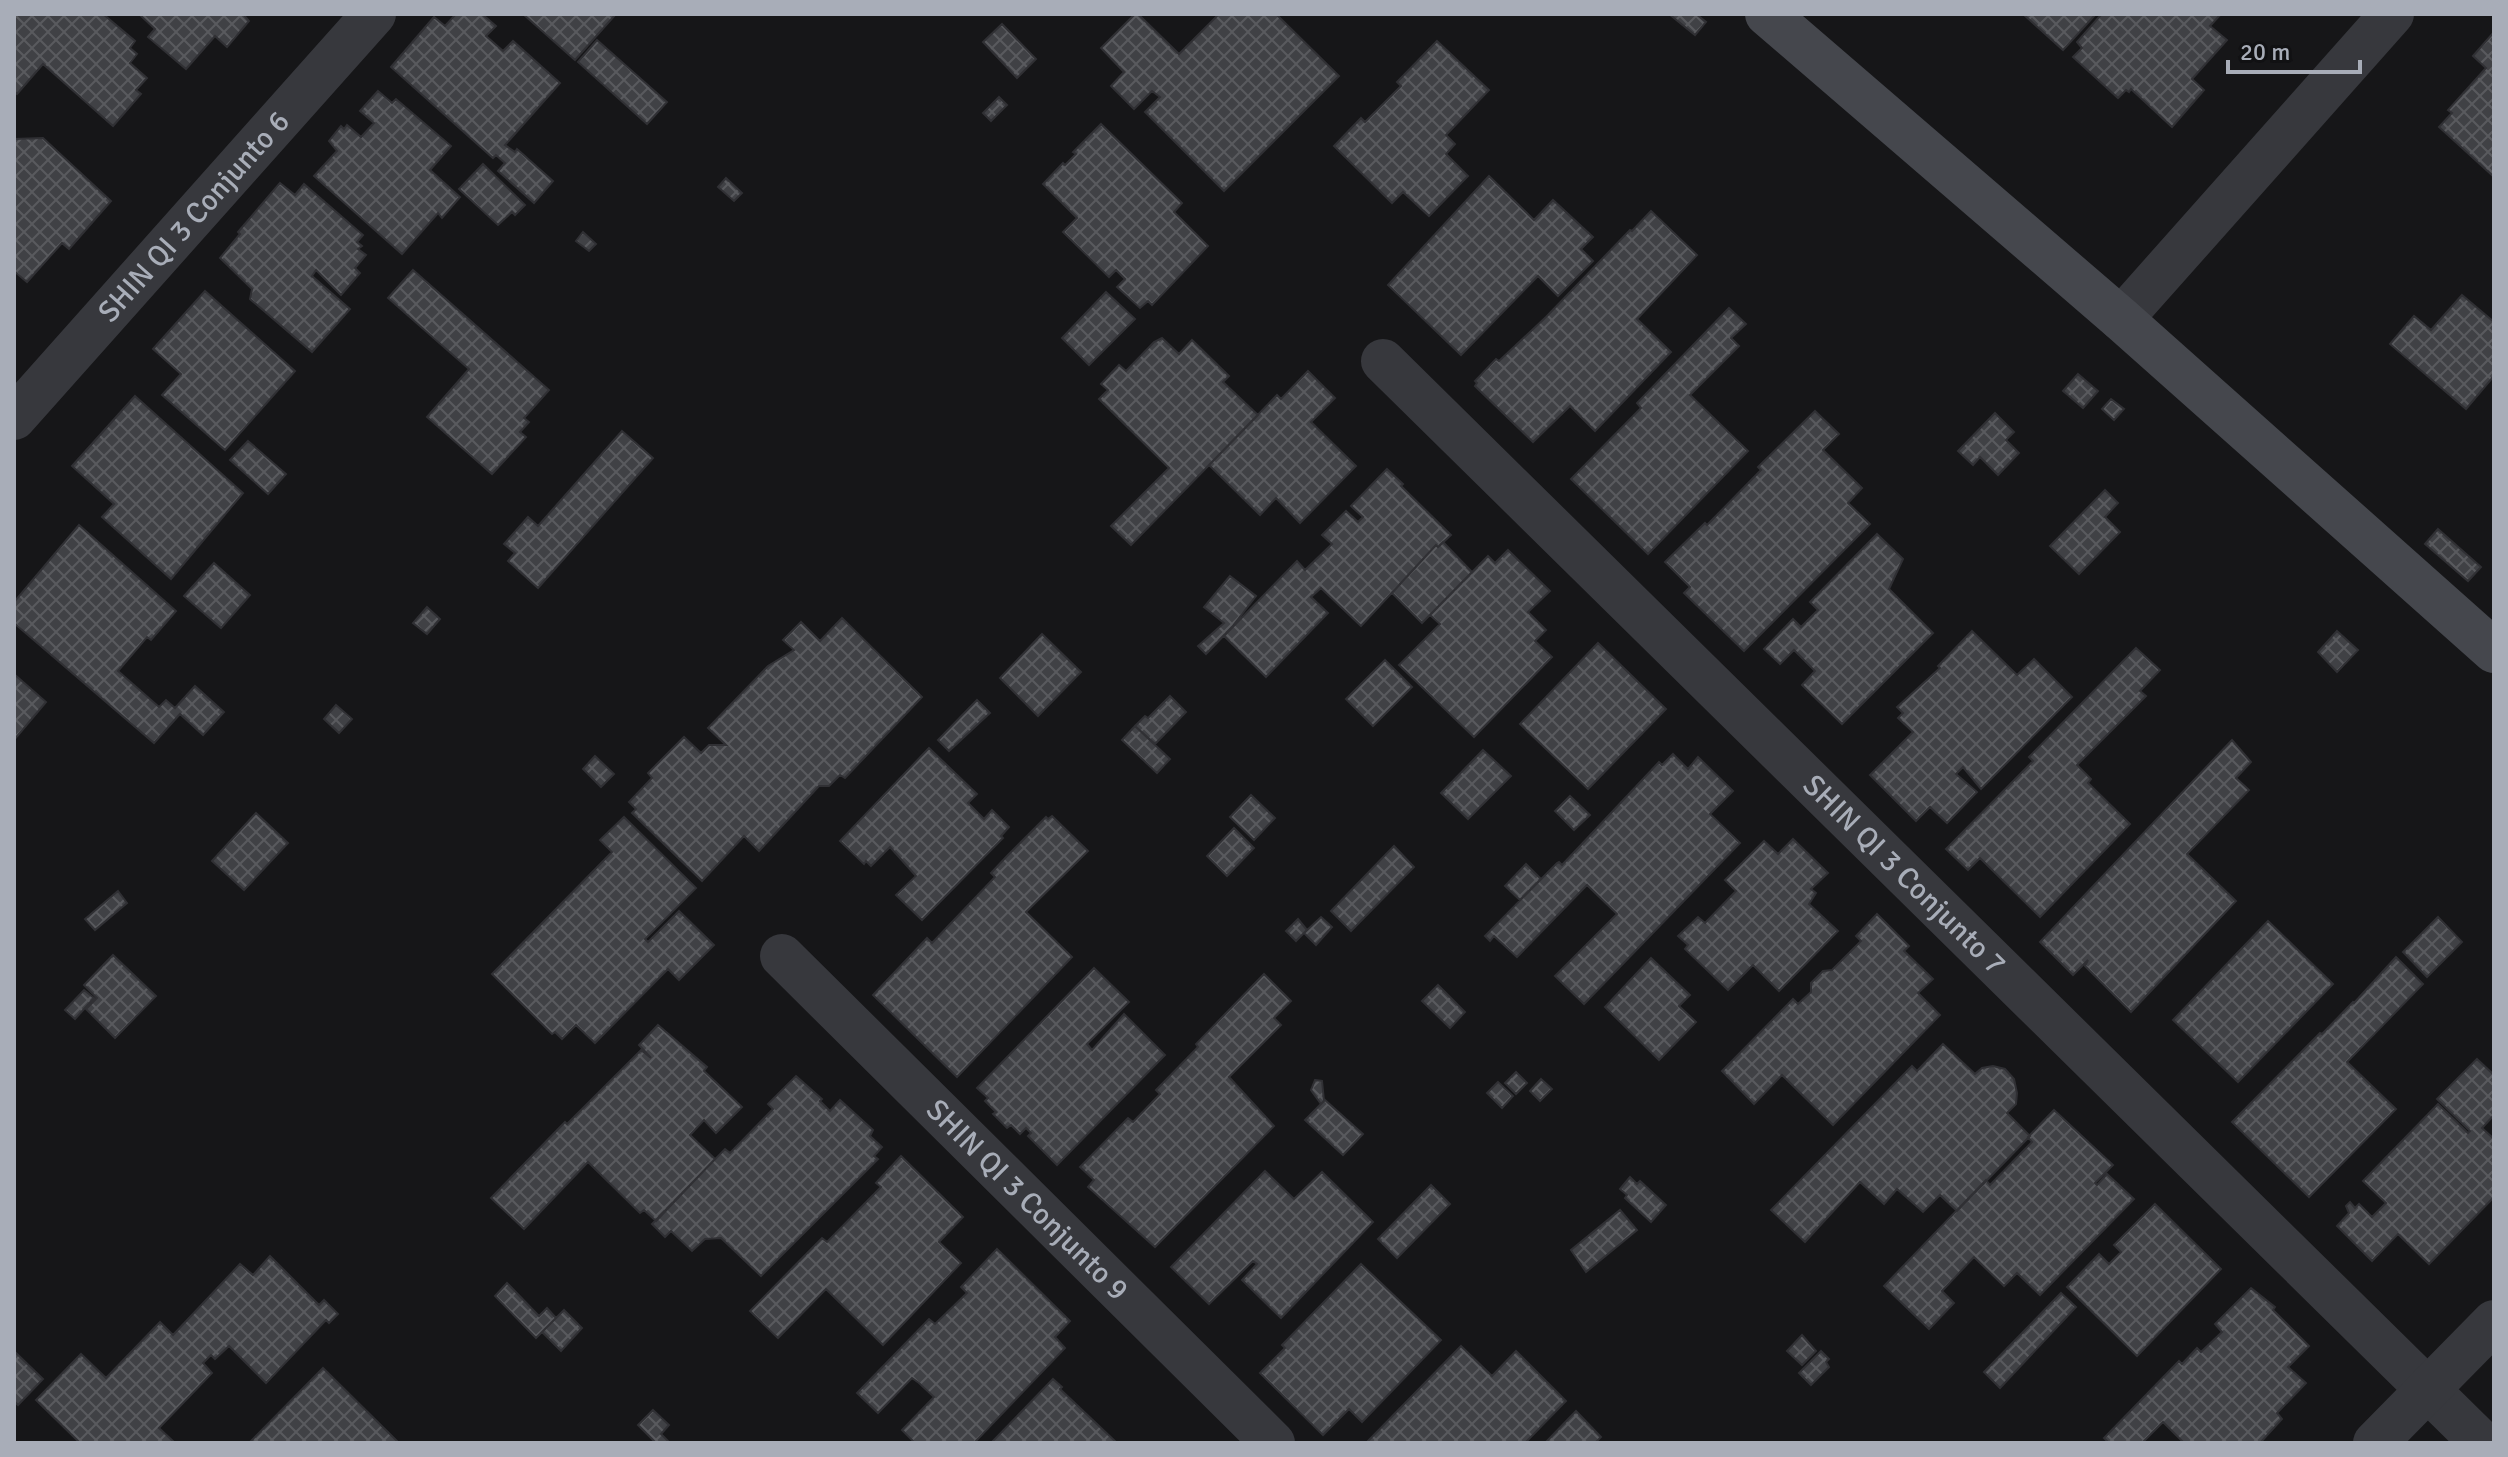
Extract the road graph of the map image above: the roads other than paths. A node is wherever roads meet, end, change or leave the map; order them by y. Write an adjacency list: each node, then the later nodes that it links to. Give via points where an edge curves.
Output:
1 (374, 14): 6 (street, SHIN QI 3 Conjunto 6)
2 (1767, 14): 4 (street)
3 (2392, 14): 4 (street)
4 (2121, 319): 7 (street)
5 (1383, 361): 10 (street, SHIN QI 3 Conjunto 7)
6 (14, 418)
7 (2494, 651)
8 (782, 956): 11 (street, SHIN QI 3 Conjunto 9)
9 (2494, 1322): 10 (street)
10 (2427, 1389): 12 (street); 13 (street, SHIN QI 3 Conjunto 7)
11 (1273, 1443)
12 (2375, 1443)
13 (2482, 1443)

